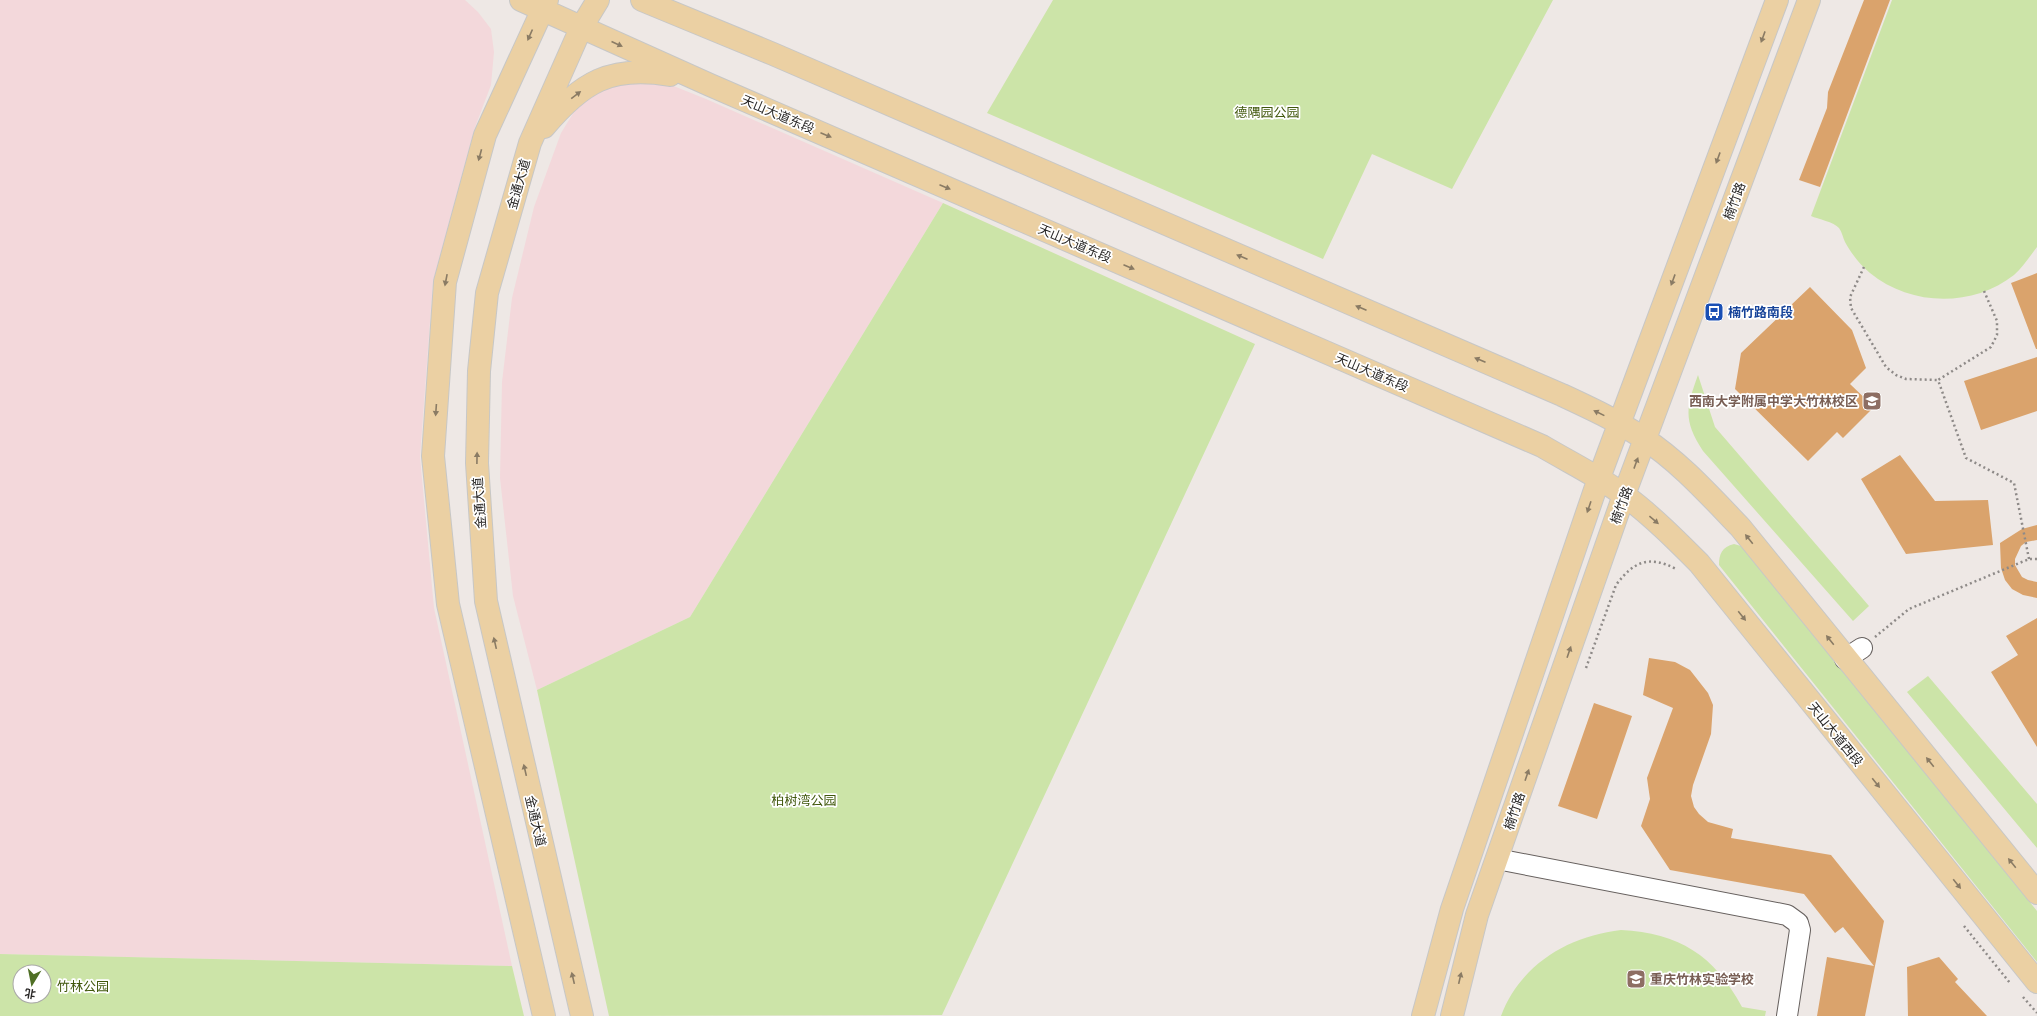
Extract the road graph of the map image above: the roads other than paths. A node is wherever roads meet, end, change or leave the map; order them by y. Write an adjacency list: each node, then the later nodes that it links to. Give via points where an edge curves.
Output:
1 (521, 0): 7 (main road, 天山大道东段)
2 (598, 0): 8 (main road, 金通大道)
3 (642, 0): 9 (main road)
4 (681, 0): 9 (main road)
5 (1777, 0): 12 (main road, 楠竹路, one-way to 12)
6 (1808, 0): 13 (main road, 楠竹路)
7 (544, 5): 8 (main road, 天山大道东段); 19 (main road, one-way to 19, via 485,135 445,282 433,456 448,604)
8 (581, 28): 10 (main road, 天山大道东段, one-way to 10); 11 (main road, 金通大道)
9 (773, 54): 12 (main road, one-way to 9, via 1548,389)
10 (710, 85): 11 (main road, one-way to 10, via 560,108 576,94 597,81 622,72 647,72); 14 (main road, 天山大道东段, one-way to 14, via 1542,446)
11 (530, 143): 20 (main road, 金通大道, one-way to 11, via 486,601 476,462 479,371 487,293)
12 (1620, 423): 13 (main road); 14 (main road, 楠竹路)
13 (1645, 439): 15 (main road, 楠竹路, one-way to 13); 17 (main road, one-way to 13, via 1854,653 1696,481)
14 (1599, 478): 15 (main road, 天山大道东段); 21 (main road, 楠竹路, one-way to 21, via 1452,909)
15 (1624, 495): 16 (main road, 楠竹路, one-way to 15); 18 (main road, 天山大道西段, one-way to 18, via 1664,528 1699,564)
16 (1497, 859): 22 (main road, 楠竹路, one-way to 16, via 1477,915); 23 (lane, via 1787,915 1798,923 1800,939)
17 (2037, 893)
18 (2028, 988)
19 (544, 1016)
20 (582, 1016)
21 (1423, 1016)
22 (1452, 1016)
23 (1787, 1016)

